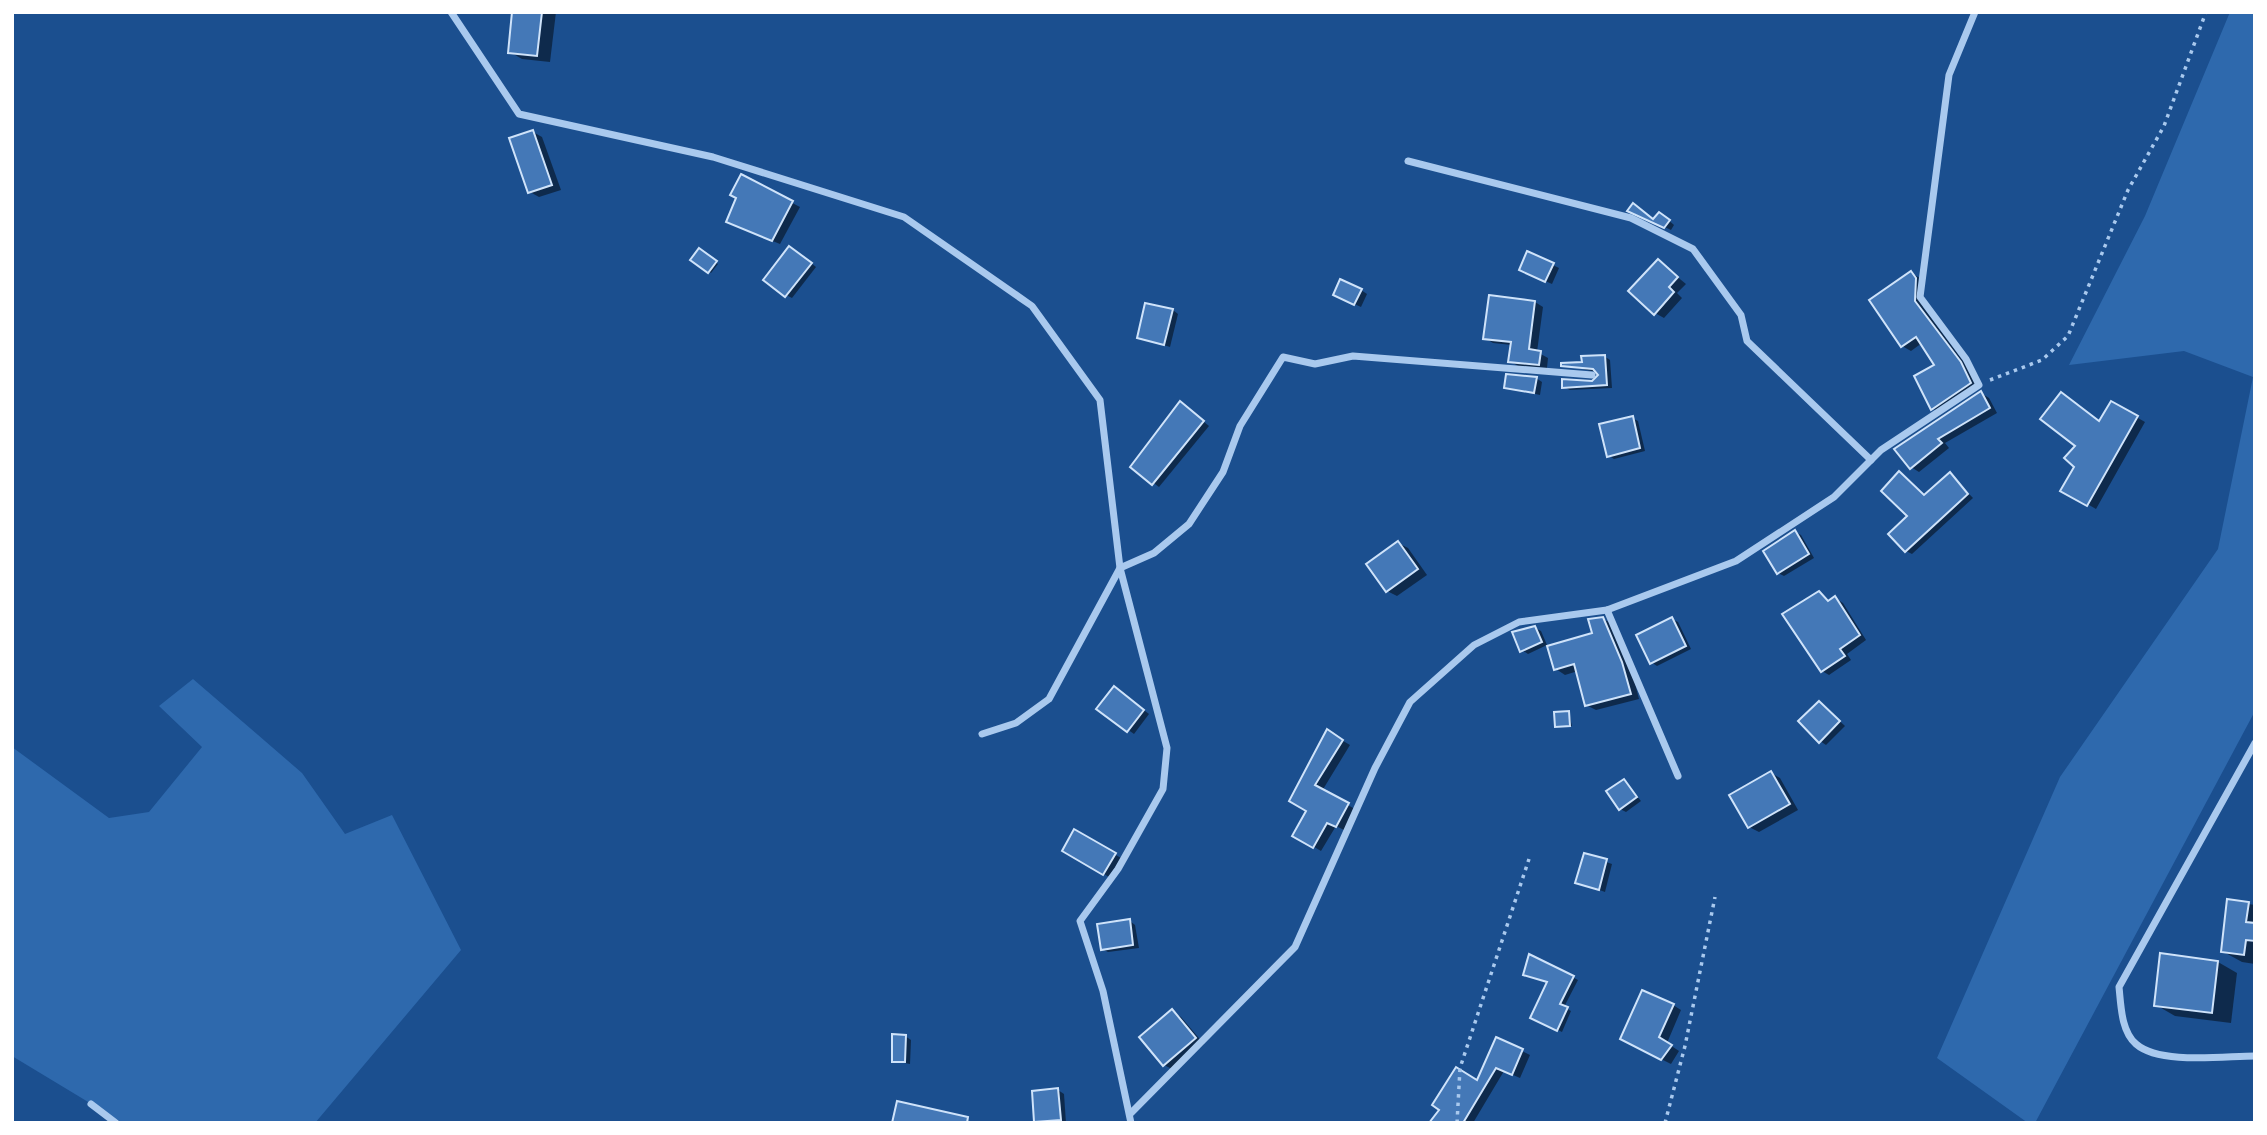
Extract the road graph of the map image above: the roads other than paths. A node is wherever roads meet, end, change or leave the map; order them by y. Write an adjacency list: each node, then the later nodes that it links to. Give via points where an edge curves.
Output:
1 (451, 12): 6 (street, via 519,114 713,157 904,217 1032,306 1100,400)
2 (1975, 12): 5 (street, via 1949,75 1920,297 1966,359 1979,385)
3 (1408, 160): 5 (street, via 1631,218 1693,249 1741,315 1747,341)
4 (1592, 375): 6 (street, via 1353,356 1315,364 1283,358 1240,426 1223,472 1189,524 1154,553)
5 (1871, 460): 7 (street, via 1834,497 1736,561)
6 (1120, 568): 8 (street, via 1049,699 1016,723); 13 (street, via 1167,748 1163,789 1118,869 1080,921 1103,991)
7 (1607, 610): 10 (street); 13 (street, via 1519,622 1474,645 1410,702 1375,768 1295,947)
8 (982, 734)
9 (2255, 743): 11 (street, via 2119,987 2123,1020 2134,1043 2152,1053)
10 (1678, 776)
11 (2255, 1056)
12 (91, 1104): 14 (street)
13 (1131, 1113): 15 (street)
14 (116, 1123)
15 (1131, 1123)

